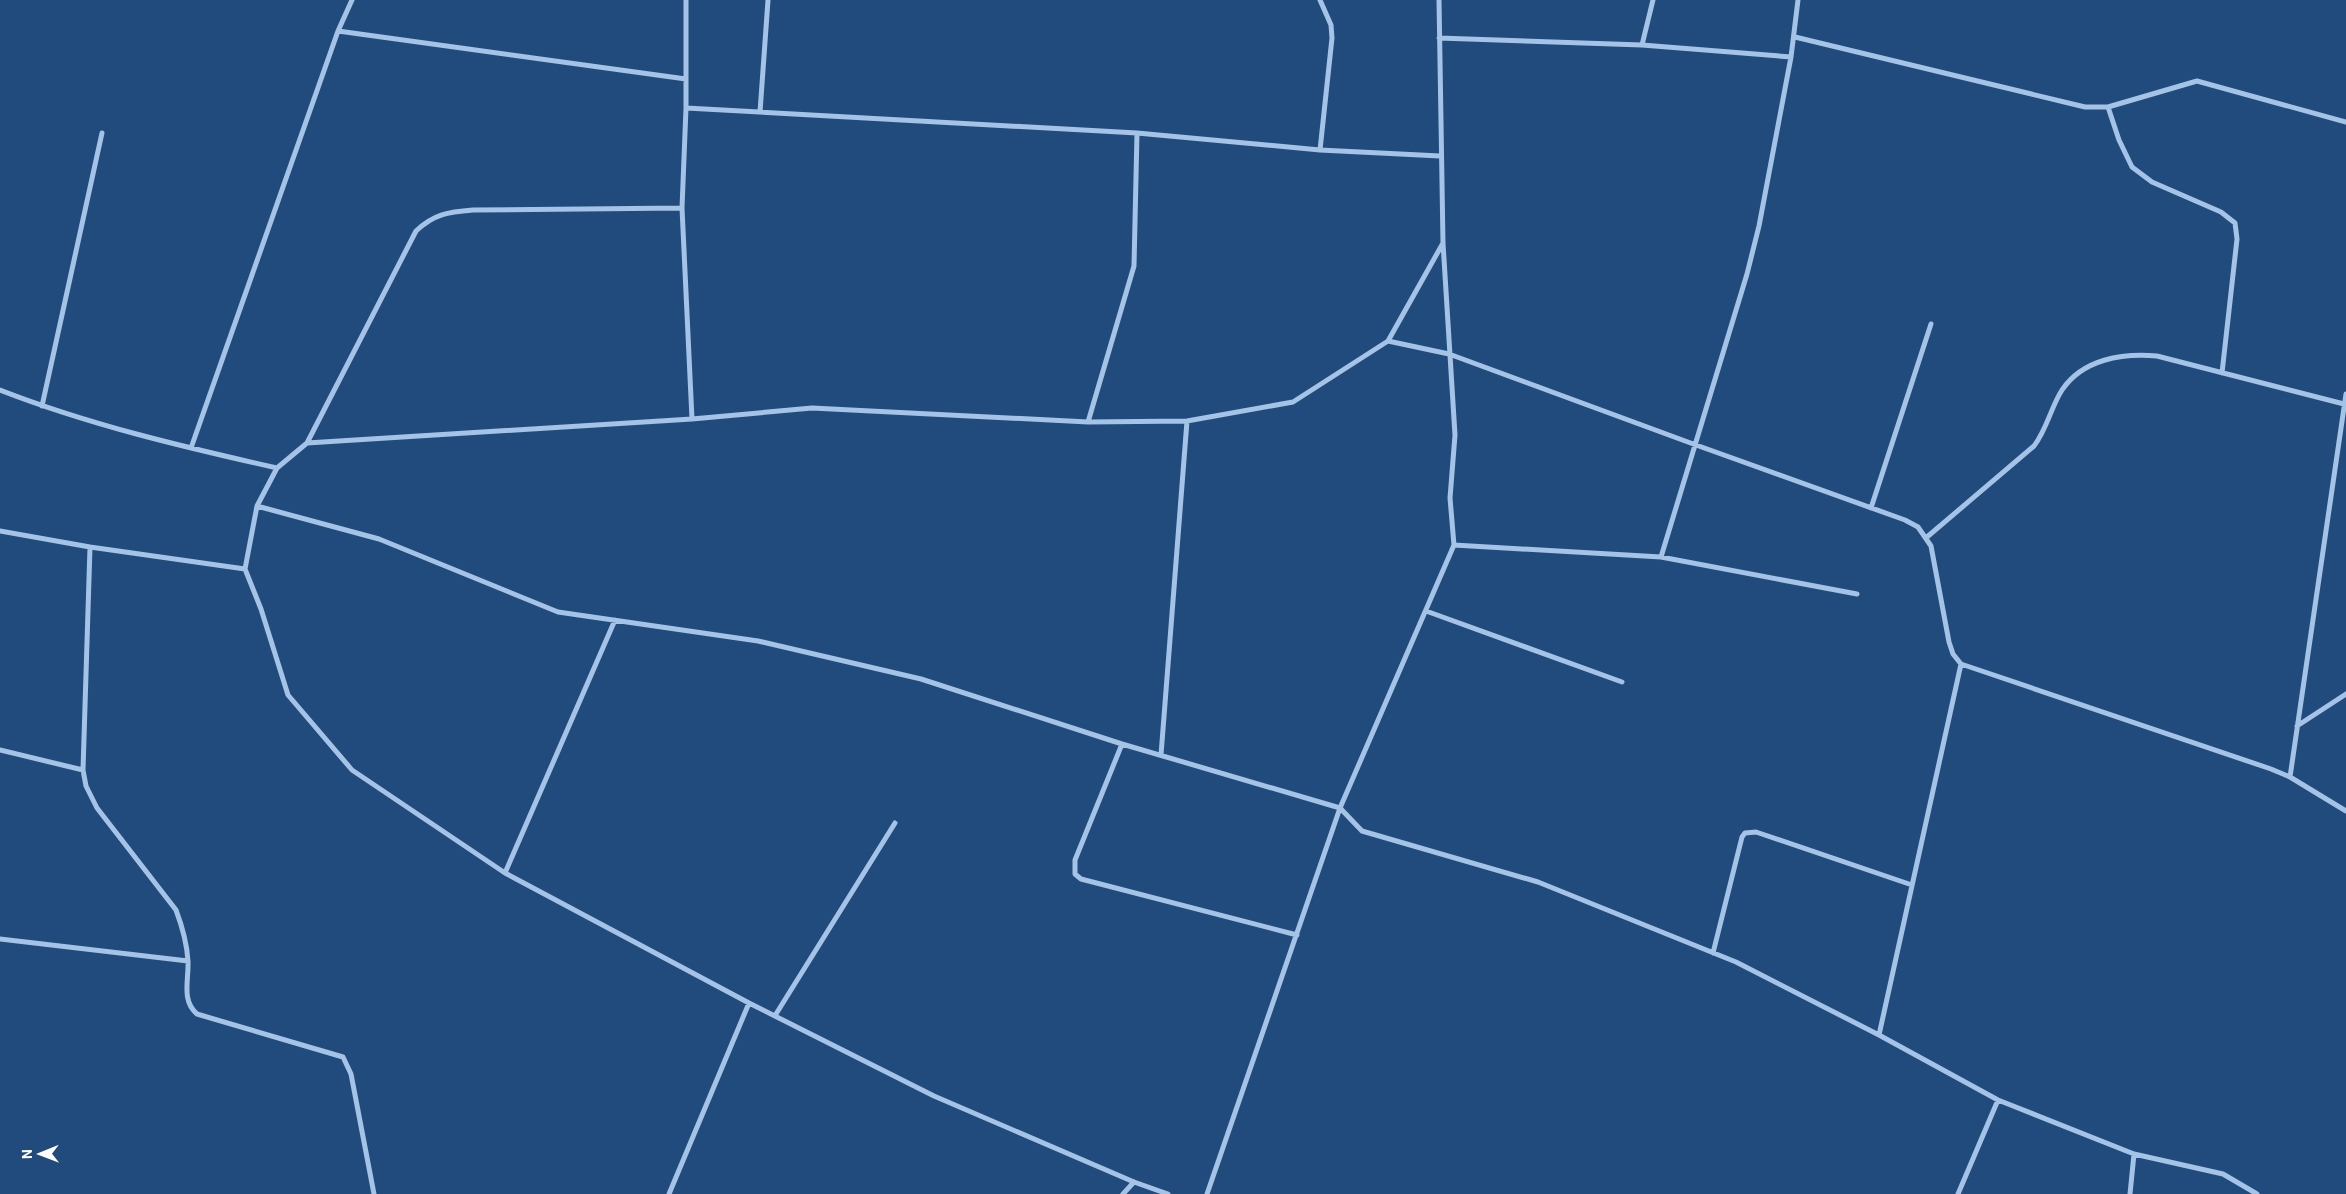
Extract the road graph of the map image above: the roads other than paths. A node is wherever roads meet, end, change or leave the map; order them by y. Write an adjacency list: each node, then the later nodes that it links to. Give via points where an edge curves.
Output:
1 (352, 0): 8 (street)
2 (686, 0): 13 (street)
3 (768, 0): 16 (street)
4 (1320, 0): 20 (street, via 1331,25 1332,38)
5 (1439, 0): 10 (street)
6 (1653, 0): 11 (street)
7 (1798, 0): 9 (street)
8 (338, 31): 13 (street); 37 (street)
9 (1795, 37): 12 (street); 14 (street, via 2084,107)
10 (1439, 38): 11 (street); 21 (street)
11 (1642, 45): 12 (street)
12 (1791, 57): 36 (street, via 1759,226)
13 (686, 79): 15 (street)
14 (2108, 107): 17 (street, via 2196,81); 27 (street, via 2132,167 2152,182 2221,212 2235,223 2237,239)
15 (686, 108): 16 (street); 22 (street)
16 (760, 112): 19 (street)
17 (2346, 122)
18 (102, 133): 31 (street)
19 (1137, 133): 20 (street); 34 (street, via 1134,266)
20 (1320, 150): 21 (street)
21 (1440, 156): 23 (street)
22 (682, 208): 32 (street); 35 (street, via 473,210 450,212 428,220 416,231)
23 (1443, 243): 25 (street); 26 (street)
24 (1930, 324): 40 (street)
25 (1388, 341): 26 (street); 33 (street, via 1293,402)
26 (1450, 354): 36 (street); 43 (street, via 1455,435 1450,498)
27 (2222, 373): 30 (street); 42 (street, via 2137,354 2095,363 2075,376 2062,390 2042,436 2034,446)
28 (0, 390): 31 (street)
29 (2346, 394): 30 (street)
30 (2344, 404): 53 (street)
31 (42, 406): 37 (street)
32 (692, 419): 34 (street, via 812,408); 35 (street)
33 (1187, 421): 34 (street); 56 (street)
34 (1088, 422)
35 (307, 443): 38 (street)
36 (1696, 446): 40 (street); 45 (street)
37 (191, 448): 38 (street)
38 (277, 468): 39 (street)
39 (257, 506): 46 (street); 49 (street, via 379,539 558,612)
40 (1871, 508): 42 (street, via 1905,520)
41 (0, 531): 44 (street)
42 (1927, 537): 50 (street, via 1935,559 1949,642)
43 (1454, 545): 45 (street); 48 (street)
44 (90, 547): 46 (street); 57 (street)
45 (1661, 557): 47 (street)
46 (245, 569): 62 (street, via 288,695 352,770)
47 (1857, 594)
48 (1426, 610): 51 (street); 59 (street)
49 (615, 620): 54 (street, via 758,641 921,679); 62 (street)
50 (1961, 664): 58 (street); 63 (street)
51 (1622, 682)
52 (2346, 694): 53 (street)
53 (2297, 726): 58 (street)
54 (1122, 744): 56 (street); 64 (street, via 1075,860 1075,874 1081,879)
55 (0, 750): 57 (street)
56 (1161, 754): 59 (street)
57 (83, 770): 67 (street, via 86,786 97,808 176,910)
58 (2290, 777): 60 (street)
59 (1340, 808): 64 (street); 66 (street, via 1362,832 1538,882)
60 (2346, 811)
61 (895, 823): 69 (street)
62 (506, 873): 68 (street)
63 (1912, 885): 66 (street, via 1756,832 1745,833); 70 (street)
64 (1297, 935): 78 (street)
65 (0, 939): 67 (street)
66 (1713, 953): 70 (street)
67 (188, 961): 74 (street, via 186,997 197,1014 343,1057 351,1074)
68 (749, 1002): 69 (street); 75 (street)
69 (776, 1014): 73 (street, via 934,1096)
70 (1879, 1035): 71 (street)
71 (1998, 1100): 72 (street); 79 (street)
72 (2134, 1154): 80 (street); 81 (street, via 2223,1174)
73 (1134, 1182): 76 (street); 77 (street)
74 (374, 1194)
75 (669, 1194)
76 (1123, 1194)
77 (1168, 1194)
78 (1207, 1194)
79 (1958, 1194)
80 (2130, 1194)
81 (2257, 1194)

